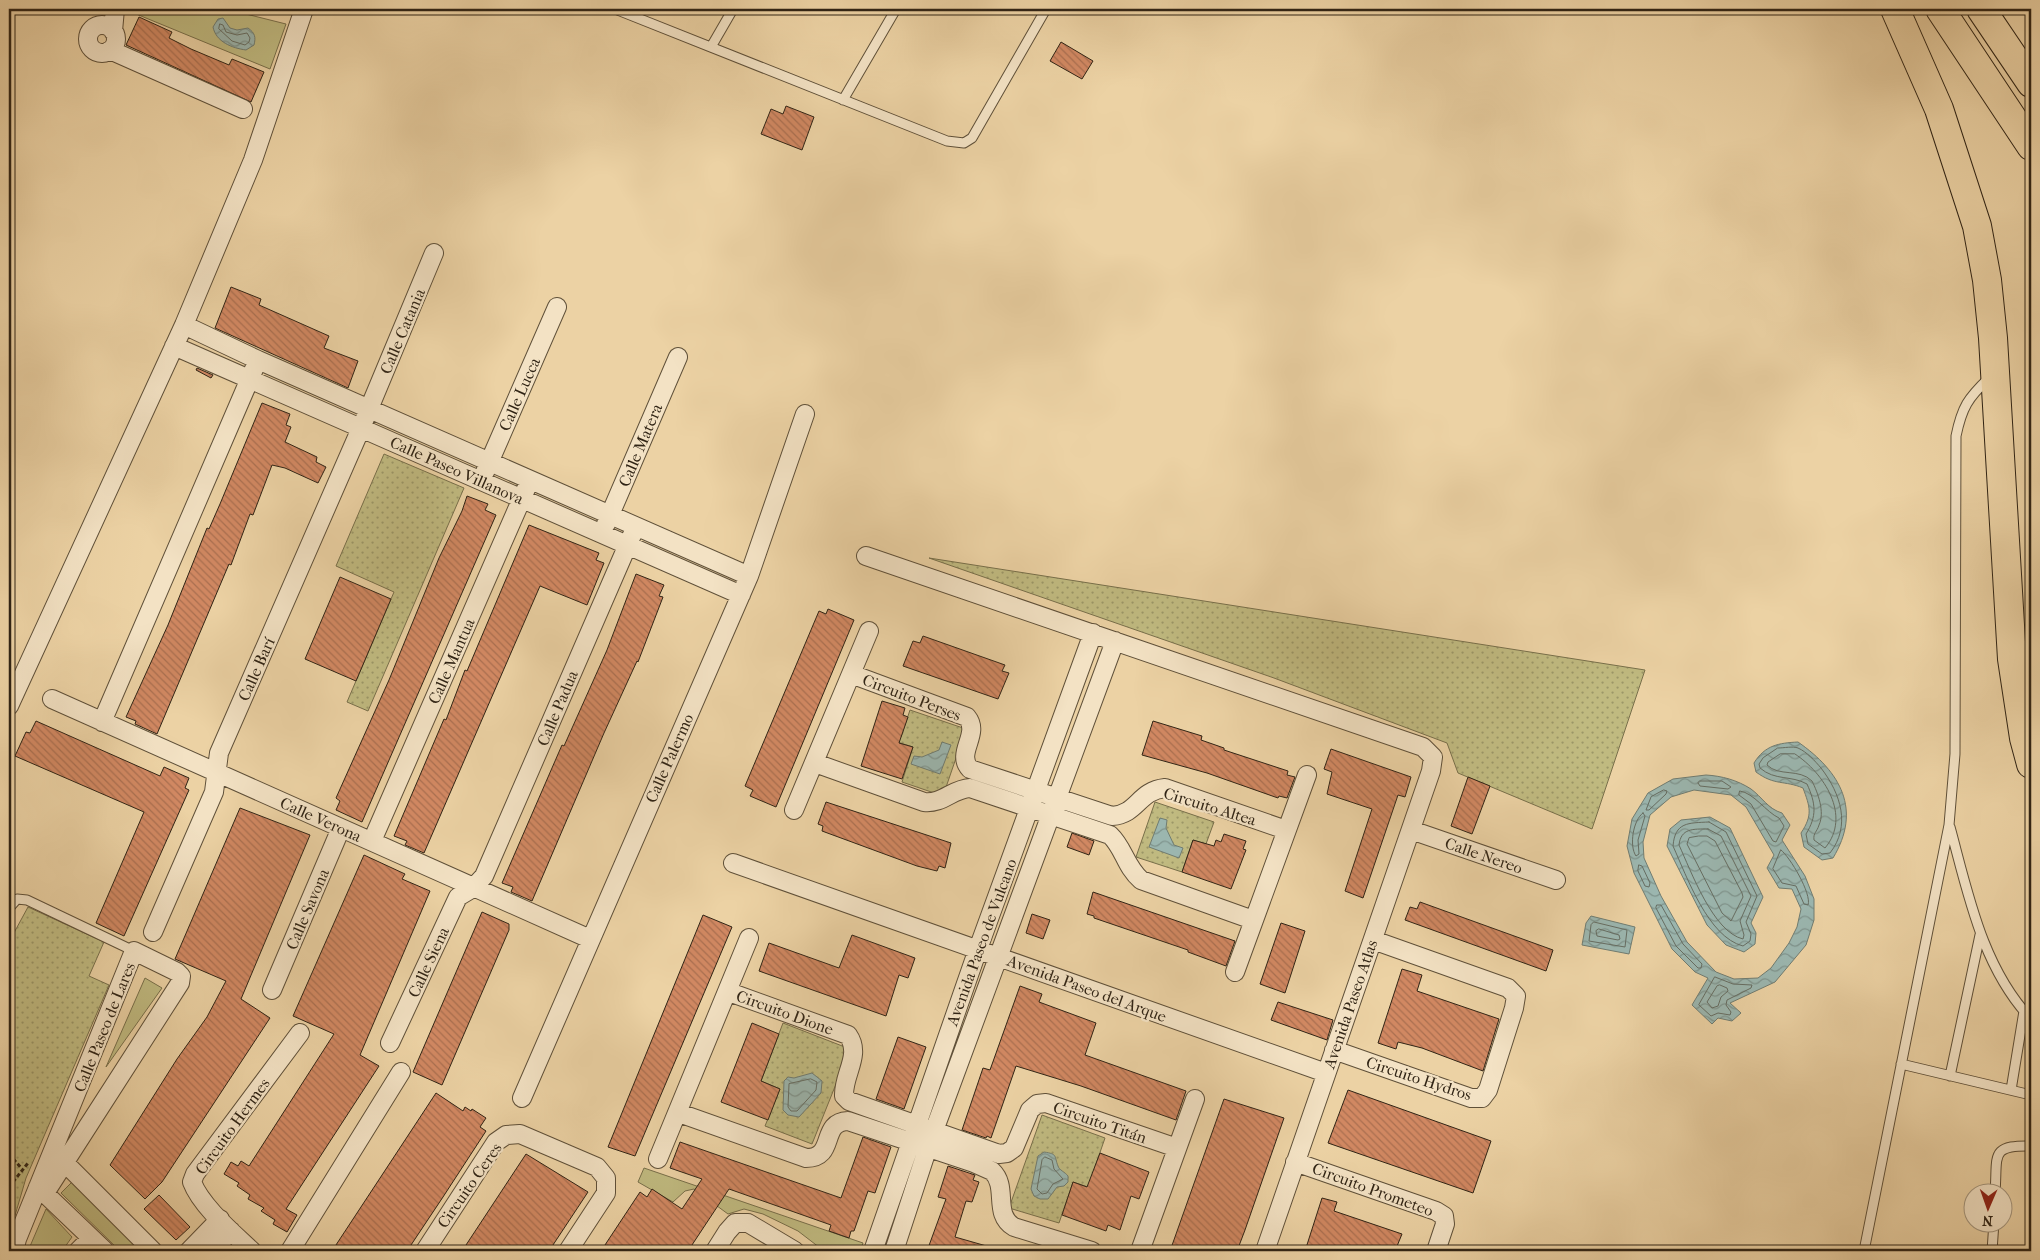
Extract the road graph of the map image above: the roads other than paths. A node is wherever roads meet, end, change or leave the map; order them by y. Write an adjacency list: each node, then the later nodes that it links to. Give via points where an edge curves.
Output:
1 (115, 9): 10 (street)
2 (304, 9): 19 (street, via 253,160)
3 (615, 9): 11 (lane)
4 (734, 9): 11 (lane)
5 (896, 9): 14 (lane)
6 (1046, 9): 14 (lane, via 972,138 964,143 947,141)
7 (1896, 9): 23 (highway, via 1940,109 1977,226 1987,280)
8 (1940, 9): 16 (highway)
9 (1981, 9): 13 (highway)
10 (104, 22): 12 (street, via 116,41); 12 (street, via 90,32 88,43 98,52)
11 (711, 47): 14 (lane)
12 (110, 50): 15 (street)
13 (2031, 83)
14 (843, 100)
15 (243, 109)
16 (2031, 146)
17 (434, 253): 25 (street, Calle Catania)
18 (557, 307): 28 (street, Calle Lucca)
19 (184, 325): 20 (street); 22 (street, Calle Paseo Villanova)
20 (174, 346): 24 (street, Calle Paseo Villanova); 44 (street)
21 (678, 357): 32 (street, Calle Matera)
22 (258, 360): 24 (street); 25 (street, Calle Paseo Villanova)
23 (1995, 372): 47 (highway, via 2012,659); 55 (lane, via 1969,397 1960,415 1956,436 1955,754)
24 (250, 379): 27 (street, Calle Paseo Villanova); 45 (street)
25 (369, 408): 27 (street, Calle Barí); 28 (street, Calle Paseo Villanova)
26 (805, 414): 37 (street, Calle Palermo)
27 (361, 428): 29 (street, Calle Paseo Villanova); 48 (street, Calle Barí, via 219,753)
28 (490, 461): 29 (street, Calle Lucca); 30 (street, Calle Paseo Villanova)
29 (481, 480): 31 (street, Calle Paseo Villanova)
30 (530, 480): 31 (street, Calle Mantua); 32 (street, Calle Paseo Villanova)
31 (522, 499): 34 (street, Calle Paseo Villanova); 59 (street, Calle Mantua)
32 (611, 513): 33 (street, Calle Paseo Villanova); 34 (street, Calle Matera)
33 (636, 525): 35 (street, Calle Padua); 37 (street, Calle Paseo Villanova)
34 (601, 534): 35 (street, Calle Paseo Villanova)
35 (627, 545): 38 (street, Calle Paseo Villanova); 62 (street, Calle Padua, via 484,876)
36 (866, 556): 40 (street)
37 (749, 576): 38 (street, Calle Palermo)
38 (741, 595): 68 (street, Calle Palermo)
39 (869, 632): 42 (street, Circuito Perses)
40 (1093, 633): 41 (street); 50 (street, Avenida Paseo de Vulcano)
41 (1114, 641): 51 (street, Avenida Paseo de Vulcano); 58 (street, Avenida Paseo Atlas, via 1423,747 1433,757)
42 (851, 674): 46 (street, Circuito Perses); 50 (street, Circuito Perses, via 966,717 972,723 972,730 964,756 965,764 970,769)
43 (52, 699): 45 (street, Calle Verona)
44 (9, 706)
45 (102, 722): 48 (street, Calle Verona)
46 (815, 763): 52 (street, via 924,802 941,801 951,792 970,788); 53 (street, Circuito Perses)
47 (2031, 764)
48 (217, 772): 56 (street, Calle Verona); 65 (street, Calle Barí, via 214,792)
49 (1307, 775): 57 (street)
50 (1036, 791): 51 (street); 52 (street, Avenida Paseo de Vulcano)
51 (1056, 798): 54 (street, Avenida Paseo de Vulcano); 57 (street, Circuito Altea, via 1112,816 1122,816 1153,789 1165,788)
52 (1029, 808): 54 (street); 70 (street, Avenida Paseo de Vulcano)
53 (794, 810)
54 (1050, 814): 64 (street, via 1110,835 1117,842 1130,870 1141,880); 72 (street, Avenida Paseo de Vulcano)
55 (1949, 825): 66 (lane); 81 (lane)
56 (341, 828): 59 (street, Calle Verona); 74 (street, Calle Savona)
57 (1286, 830): 64 (street)
58 (1411, 830): 61 (street, Calle Nereo); 69 (street, Avenida Paseo Atlas)
59 (372, 842): 62 (street, Calle Verona)
60 (733, 863): 70 (street, Avenida Paseo del Arque)
61 (1556, 880)
62 (473, 888): 68 (street, Calle Verona); 79 (street, Calle Siena, via 458,897)
63 (9, 908): 71 (lane, via 18,899 27,900)
64 (1253, 920): 73 (street)
65 (153, 932)
66 (1980, 934): 76 (lane); 84 (lane)
67 (749, 938): 75 (street, Circuito Dione)
68 (590, 939): 87 (street, Calle Palermo)
69 (1373, 940): 80 (street, Avenida Paseo Atlas); 80 (street, Circuito Hydros, via 1508,988 1516,996 1488,1090 1482,1098 1471,1098)
70 (978, 949): 72 (street, Avenida Paseo del Arque); 90 (street, Avenida Paseo de Vulcano)
71 (134, 951): 95 (street, Calle Paseo de Lares); 95 (street, Calle Paseo de Lares, via 177,972 181,976 180,983)
72 (998, 956): 83 (street, Avenida Paseo del Arque); 91 (street, Avenida Paseo de Vulcano)
73 (1236, 972)
74 (272, 990)
75 (729, 992): 89 (street, Circuito Dione); 90 (street, Circuito Dione, via 848,1035 854,1043 855,1052 844,1096)
76 (2024, 1011): 77 (lane); 85 (lane)
77 (2031, 1019)
78 (300, 1033): 100 (street, Circuito Hermes, via 195,1174 192,1182 195,1190)
79 (390, 1043)
80 (1334, 1050): 83 (street, Avenida Paseo Atlas)
81 (1901, 1064): 84 (lane); 121 (lane)
82 (401, 1072): 110 (street)
83 (1326, 1073): 97 (street, Avenida Paseo Atlas)
84 (1950, 1076): 85 (lane)
85 (2011, 1090): 86 (lane)
86 (2031, 1095)
87 (522, 1098)
88 (1195, 1100): 94 (street)
89 (679, 1113): 92 (street, via 806,1158 815,1158 823,1153 832,1126 839,1121 848,1120); 96 (street, Circuito Dione)
90 (917, 1125): 91 (street); 92 (street, Avenida Paseo de Vulcano)
91 (932, 1139): 92 (street); 94 (street, Circuito Titán, via 998,1154 1007,1153 1014,1148 1030,1110 1037,1104 1046,1103); 116 (street, Avenida Paseo de Vulcano); 117 (street, via 998,1177 1002,1215 1006,1222)
92 (911, 1141): 115 (street, Avenida Paseo de Vulcano)
93 (2031, 1146): 98 (lane, via 2009,1146 2001,1150)
94 (1177, 1148): 118 (street)
95 (59, 1158): 99 (street, Calle Paseo de Lares); 106 (street)
96 (658, 1159)
97 (1295, 1162): 119 (street, Avenida Paseo Atlas); 120 (street, Circuito Prometeo, via 1444,1216 1445,1224)
98 (1997, 1182)
99 (42, 1190): 102 (street); 103 (street, Calle Paseo de Lares)
100 (225, 1225): 107 (street); 108 (street); 109 (street, Circuito Hermes)
101 (1993, 1232): 122 (lane)
102 (91, 1238): 104 (street); 105 (street)
103 (14, 1251)
104 (78, 1251)
105 (104, 1251)
106 (153, 1251)
107 (189, 1251)
108 (212, 1251)
109 (252, 1251)
110 (290, 1251)
111 (425, 1251): 112 (street, Circuito Ceres, via 496,1142 506,1135 520,1134 597,1167 606,1178 606,1193)
112 (568, 1251)
113 (714, 1251): 114 (street, via 736,1223 748,1223)
114 (795, 1251)
115 (873, 1251)
116 (894, 1251)
117 (1092, 1251)
118 (1140, 1251)
119 (1265, 1251)
120 (1436, 1251)
121 (1864, 1251)
122 (1992, 1251)

